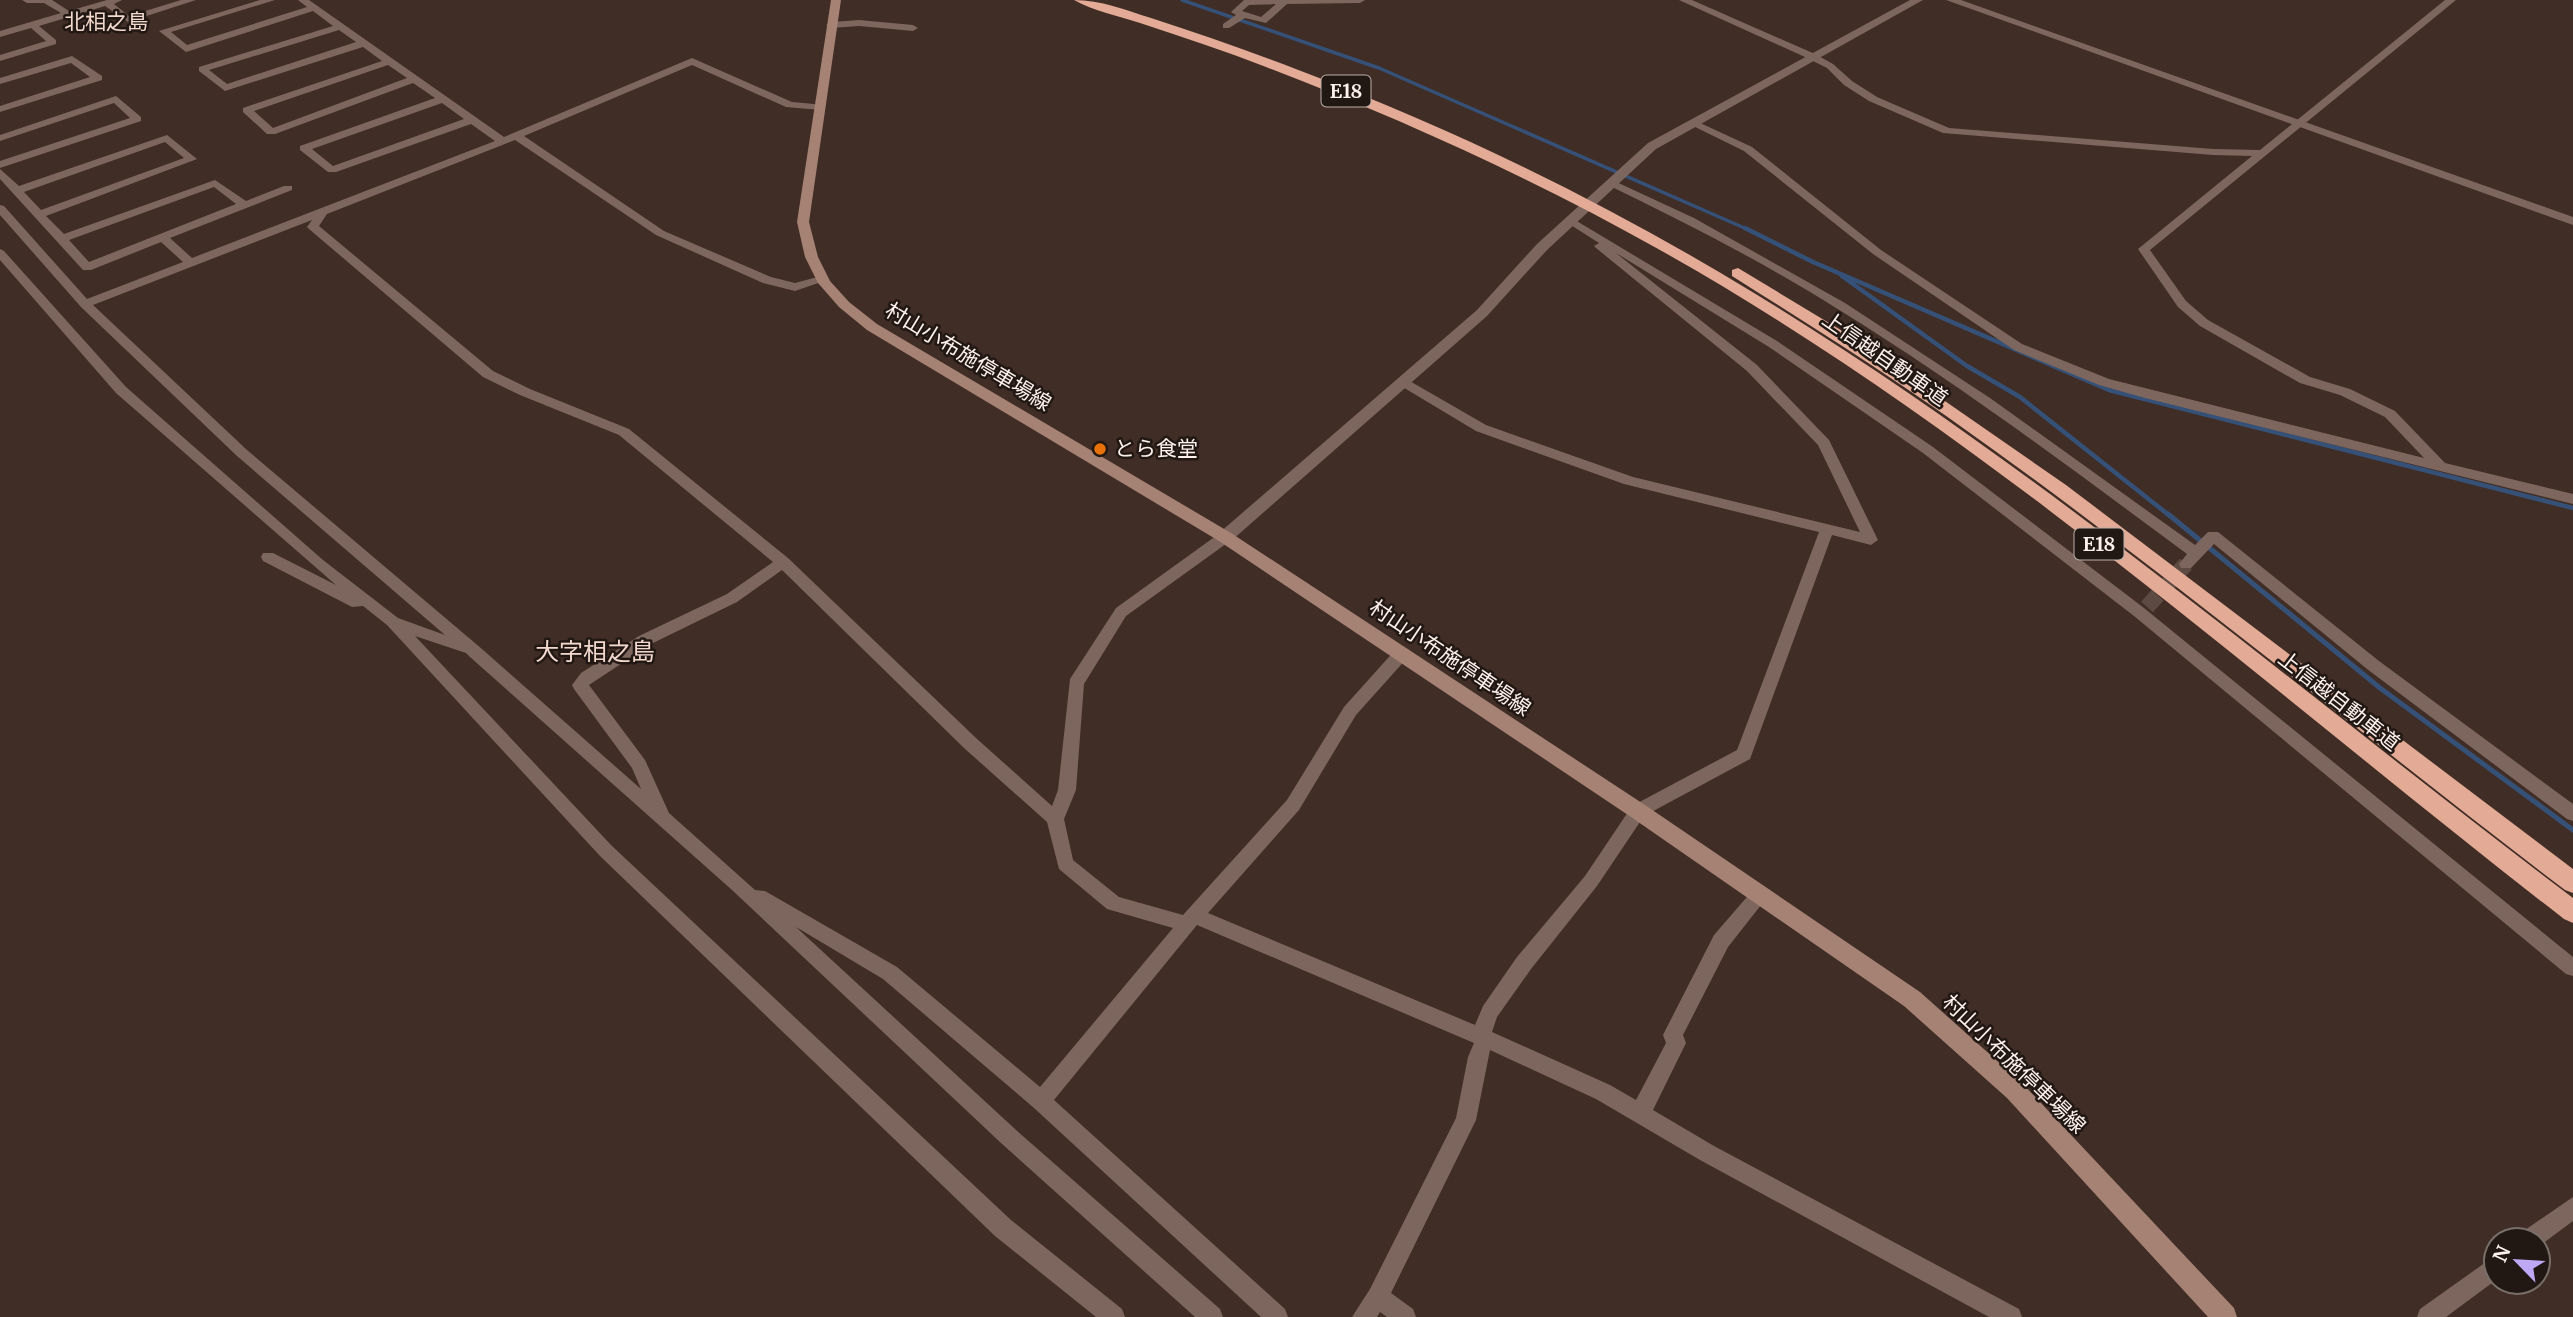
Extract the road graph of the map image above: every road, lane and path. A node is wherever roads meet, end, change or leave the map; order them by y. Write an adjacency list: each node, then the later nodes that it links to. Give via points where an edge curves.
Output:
1 (27, 0): 2 (street)
2 (46, 0): 17 (street)
3 (191, 0): 14 (street, via 128,19)
4 (270, 0): 16 (street, via 164,31 186,49)
5 (303, 0): 16 (street)
6 (836, 0): 20 (main road, 村山小布施停車場線)
7 (1080, 0): 44 (highway, 上信越自動車道 / E18, via 1328,83 1462,141)
8 (1112, 0): 44 (highway, 上信越自動車道 / E18, via 1339,76)
9 (1360, 0): 15 (street)
10 (1684, 0): 26 (street)
11 (1918, 0): 26 (street)
12 (1951, 0): 36 (street)
13 (2451, 0): 36 (street)
14 (112, 1): 17 (street)
15 (1283, 3): 18 (street, via 1263,21); 18 (street, via 1247,2 1236,12)
16 (314, 8): 22 (street)
17 (68, 14): 19 (street)
18 (1243, 15): 21 (street)
19 (33, 25): 24 (street); 27 (street, via 53,42)
20 (831, 25): 23 (street); 32 (main road, 村山小布施停車場線)
21 (1226, 26)
22 (338, 27): 25 (street); 25 (street, via 202,69 225,88)
23 (913, 28)
24 (0, 34)
25 (361, 44): 28 (street)
26 (1811, 57): 35 (street); 40 (street, via 1873,99 1947,131)
27 (0, 58)
28 (388, 62): 29 (street); 29 (street, via 247,110 271,132)
29 (412, 80): 31 (street)
30 (0, 81): 33 (street, via 72,59 98,78)
31 (443, 99): 34 (street); 34 (street, via 304,148 332,170)
32 (821, 107): 37 (street, via 790,105 692,61); 57 (main road, 村山小布施停車場線, via 803,222 809,256)
33 (0, 109)
34 (471, 120): 39 (street)
35 (1692, 123): 44 (street, via 1652,146); 60 (street, via 1748,149 1877,252 2018,347 2104,382)
36 (2298, 124): 40 (street); 51 (street)
37 (516, 136): 39 (street); 57 (street, via 660,233 775,283 795,287)
38 (0, 138): 41 (street, via 116,99 137,120)
39 (502, 141): 48 (street)
40 (2262, 153): 60 (street, via 2144,249 2182,304 2204,323 2305,380 2345,392 2390,414)
41 (0, 165)
42 (0, 172): 45 (street)
43 (288, 188): 46 (street)
44 (1613, 189): 50 (street); 70 (street, via 1737,242 1882,330 2030,430 2191,558 2213,536 2372,665); 73 (highway, 上信越自動車道 / E18, via 2011,454); 76 (highway, 上信越自動車道 / E18, via 1992,462)
45 (17, 191): 49 (street); 49 (street, via 167,138 192,159)
46 (244, 205): 53 (street); 54 (street, via 215,183)
47 (0, 208): 58 (street)
48 (322, 212): 56 (street); 65 (street, via 313,227 488,374 624,432)
49 (38, 215): 54 (street)
50 (1570, 220): 52 (street); 59 (street, via 1482,313)
51 (2573, 221)
52 (1592, 232): 62 (street, via 1601,247 1630,272 1752,368 1824,443 1871,540); 78 (street, via 1858,401 2143,609)
53 (162, 237): 54 (street, via 87,267); 56 (street)
54 (62, 239)
55 (0, 253): 66 (street, via 121,390 318,564)
56 (190, 262): 58 (street)
57 (821, 280): 63 (main road, 村山小布施停車場線, via 844,306 872,327)
58 (85, 304): 67 (street, via 242,453)
59 (1403, 383): 62 (street, via 1481,428 1629,481); 63 (street)
60 (2442, 468): 61 (street)
61 (2573, 499)
62 (1827, 530): 69 (street, via 1744,754)
63 (1226, 537): 68 (main road, 村山小布施停車場線); 71 (street, via 1121,612 1076,682 1067,790)
64 (268, 557): 66 (street)
65 (783, 562): 71 (street); 72 (street, via 732,598 645,640 580,685 639,765)
66 (392, 621): 67 (street); 86 (street, via 606,851 1003,1228)
67 (476, 653): 72 (street)
68 (1402, 653): 69 (main road, 村山小布施停車場線); 77 (street, via 1350,711 1293,805)
69 (1638, 811): 75 (main road, 村山小布施停車場線); 79 (street, via 1591,881 1490,1012)
70 (2573, 814)
71 (1055, 819): 77 (street, via 1065,864 1113,903)
72 (664, 820): 74 (street)
73 (2573, 883)
74 (738, 885): 80 (street, via 890,973); 87 (street, via 1008,1136)
75 (1759, 895): 81 (street, via 1721,941); 92 (main road, 村山小布施停車場線, via 1889,983 1964,1042)
76 (2573, 912)
77 (1191, 920): 79 (street); 80 (street)
78 (2573, 968)
79 (1483, 1037): 81 (street); 85 (street, via 1466,1120)
80 (1041, 1101): 88 (street)
81 (1640, 1114): 91 (street)
82 (2573, 1208): 83 (street)
83 (2549, 1226)
84 (2482, 1276): 93 (street)
85 (1378, 1297): 89 (street); 90 (street)
86 (1114, 1317)
87 (1212, 1317)
88 (1277, 1317)
89 (1363, 1317)
90 (1405, 1317)
91 (2011, 1317)
92 (2225, 1317)
93 (2428, 1317)

